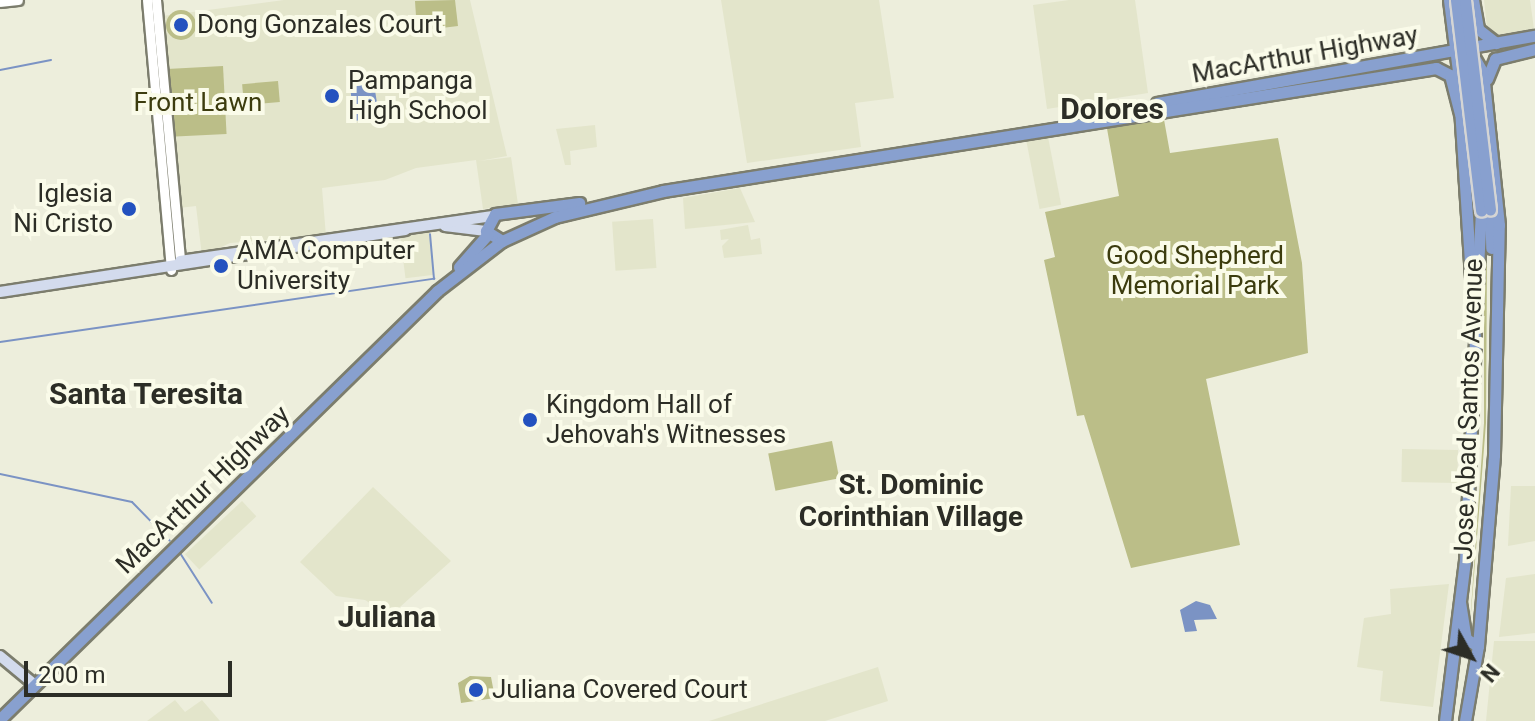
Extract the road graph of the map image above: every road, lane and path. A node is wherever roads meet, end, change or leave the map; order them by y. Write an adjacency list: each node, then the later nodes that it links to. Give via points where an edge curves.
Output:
1 (18, 0): 8 (street)
2 (147, 0): 19 (street)
3 (156, 0): 19 (street)
4 (1449, 0): 12 (highway, Jose Abad Santos Avenue)
5 (1456, 0): 21 (highway, bridge)
6 (1465, 0): 21 (highway, bridge)
7 (1473, 0): 10 (highway, via 1478,29)
8 (0, 2)
9 (1535, 36): 10 (highway, MacArthur Highway)
10 (1496, 43): 12 (highway, MacArthur Highway)
11 (1535, 49): 16 (highway, Jose Abad Santos Avenue, via 1495,59)
12 (1462, 50): 14 (highway, Jose Abad Santos Avenue); 15 (highway, Jose Abad Santos Avenue); 18 (highway, MacArthur Highway)
13 (1443, 69): 17 (highway, Jose Abad Santos Avenue, via 1453,80); 18 (highway, MacArthur Highway)
14 (1483, 73): 15 (highway, via 1466,69); 16 (highway, Jose Abad Santos Avenue)
15 (1459, 79): 17 (highway, Jose Abad Santos Avenue)
16 (1486, 97): 30 (highway, Jose Abad Santos Avenue, via 1499,225)
17 (1460, 114): 33 (highway, Jose Abad Santos Avenue)
18 (752, 176): 20 (highway, MacArthur Highway)
19 (170, 202): 28 (street); 29 (street)
20 (595, 203): 22 (highway, MacArthur Highway); 27 (highway, MacArthur Highway)
21 (1485, 211): 30 (highway); 33 (highway)
22 (505, 214): 23 (highway, MacArthur Highway); 27 (highway, via 514,224)
23 (491, 216): 24 (main road); 26 (highway, MacArthur Highway)
24 (443, 225): 25 (main road); 26 (main road)
25 (405, 230): 28 (main road); 29 (main road)
26 (487, 233): 27 (highway); 31 (highway, MacArthur Highway)
27 (506, 239): 31 (highway, MacArthur Highway)
28 (180, 261)
29 (171, 270): 32 (main road)
30 (1495, 280): 35 (highway, Jose Abad Santos Avenue, via 1494,455)
31 (437, 291): 38 (highway, MacArthur Highway)
32 (0, 292)
33 (1475, 311): 34 (highway, Jose Abad Santos Avenue)
34 (1460, 601): 35 (highway, via 1466,639); 37 (highway, Jose Abad Santos Avenue)
35 (1478, 646): 39 (highway, Jose Abad Santos Avenue)
36 (0, 656): 38 (main road)
37 (1453, 658): 39 (highway, via 1466,662); 41 (highway, Jose Abad Santos Avenue)
38 (35, 685): 40 (highway, MacArthur Highway)
39 (1473, 686): 42 (highway, Jose Abad Santos Avenue)
40 (0, 719)
41 (1445, 721)
42 (1465, 721)

